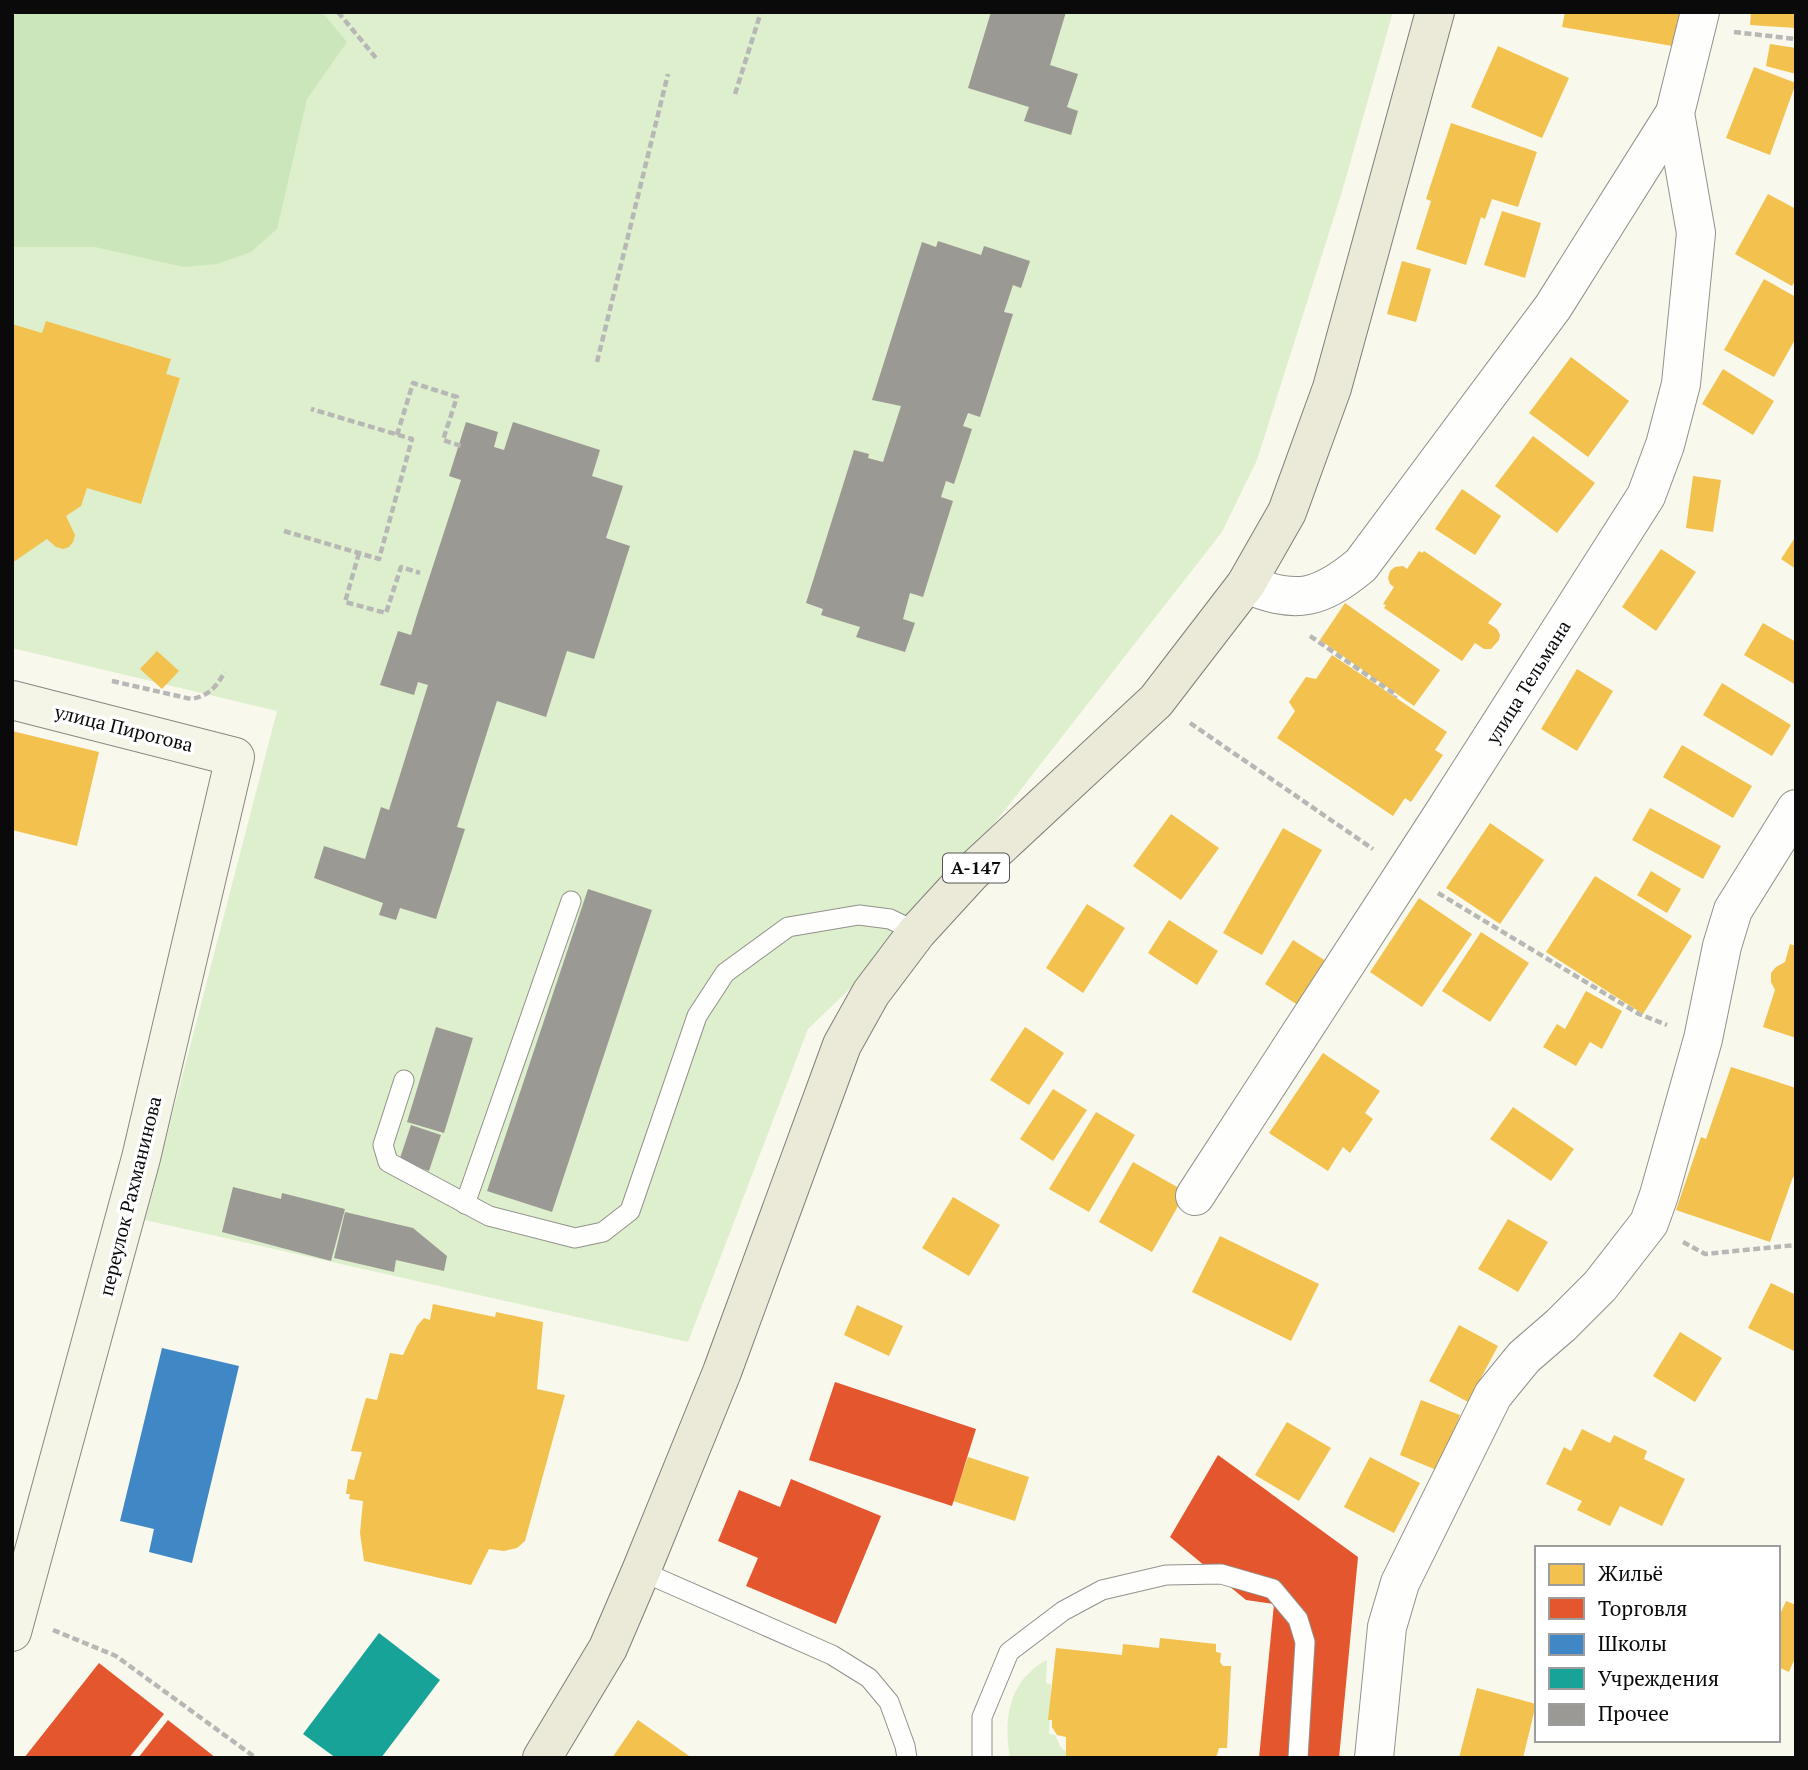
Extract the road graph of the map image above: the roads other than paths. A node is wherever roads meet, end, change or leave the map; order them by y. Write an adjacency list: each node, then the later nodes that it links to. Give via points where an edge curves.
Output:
1 (1435, 12): 4 (main road, А-147, via 1332,388 1287,512)
2 (1698, 20): 3 (street, улица Тельмана)
3 (1675, 113): 4 (street, улица Тельмана, via 1553,307 1362,565 1339,583 1304,597 1265,592); 11 (street, улица Тельмана, via 1696,233 1681,384 1646,496)
4 (1246, 584): 9 (main road, А-147, via 1156,701 972,872)
5 (12, 700): 6 (street, улица Пирогова)
6 (235, 757): 14 (street, переулок Рахманинова, via 141,1158)
7 (1796, 809): 19 (street, via 1733,910 1703,1039 1649,1223 1600,1286 1524,1357 1493,1395 1400,1583 1387,1627)
8 (571, 901): 12 (lane)
9 (917, 932): 12 (lane, via 890,919 859,915 788,927 725,972 697,1016 630,1211 603,1232 575,1238 489,1216); 13 (main road, А-147, via 871,993 842,1045 722,1373)
10 (404, 1080): 12 (lane, via 383,1145 388,1162)
11 (1195, 1196)
12 (465, 1203)
13 (642, 1572): 15 (main road, А-147, via 608,1648); 16 (lane, via 832,1655 869,1678 889,1702)
14 (15, 1623)
15 (542, 1758)
16 (907, 1758)
17 (982, 1758): 18 (lane, via 982,1717 1009,1652 1063,1611 1102,1590 1166,1575 1221,1574 1273,1589 1298,1619 1305,1642)
18 (1298, 1758)
19 (1374, 1758)

